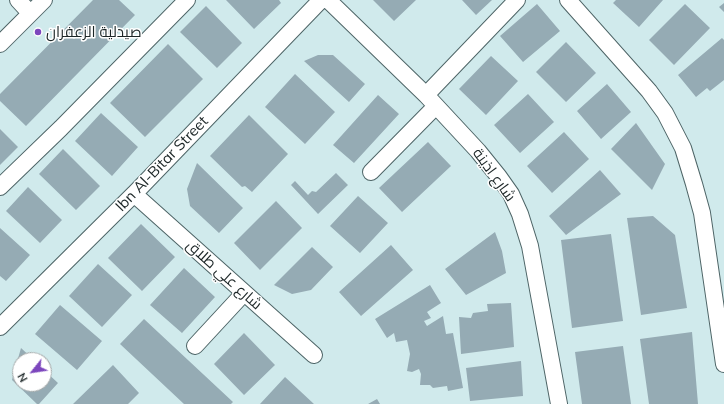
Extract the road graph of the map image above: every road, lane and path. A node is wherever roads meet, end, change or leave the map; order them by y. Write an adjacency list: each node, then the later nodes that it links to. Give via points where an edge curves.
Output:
1 (18, 0): 8 (street)
2 (44, 0): 8 (street)
3 (187, 0): 12 (street)
4 (321, 0): 13 (street, Ibn Al-Bitar Street)
5 (328, 0): 10 (street, شارع اذينة)
6 (517, 0): 10 (street)
7 (568, 0): 18 (street, via 649,90 665,113 683,148 702,213)
8 (30, 13): 9 (street)
9 (0, 44)
10 (431, 100): 11 (street); 19 (street, شارع اذينة, via 499,177 511,194 520,214 530,246)
11 (372, 172)
12 (0, 187)
13 (134, 194): 14 (street, شارع علي طلاق); 15 (street, Ibn Al-Bitar Street)
14 (244, 293): 16 (street); 17 (street, شارع علي طلاق)
15 (0, 327)
16 (195, 346)
17 (314, 355)
18 (724, 364)
19 (559, 404)

